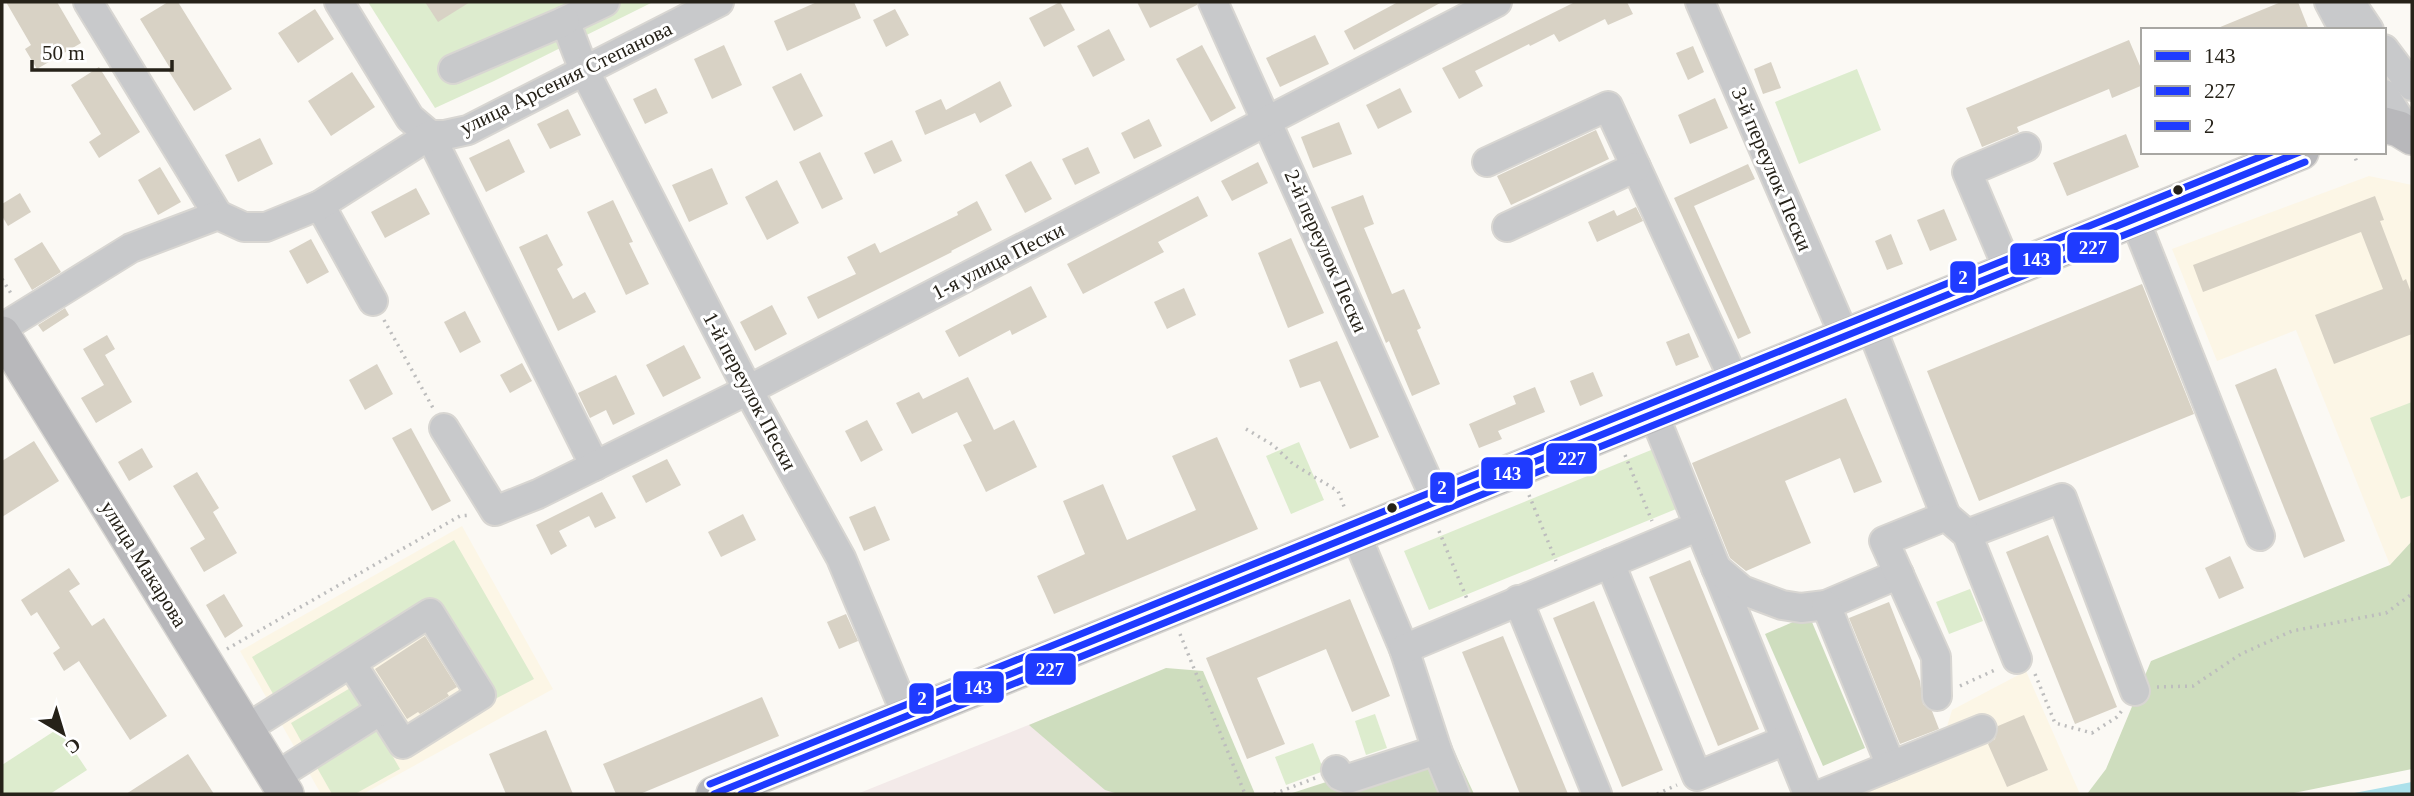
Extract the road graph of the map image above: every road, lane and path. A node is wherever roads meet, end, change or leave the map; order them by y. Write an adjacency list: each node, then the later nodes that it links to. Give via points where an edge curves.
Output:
1 (88, 2): 24 (street)
2 (339, 2): 16 (street, via 410,118)
3 (606, 2): 9 (street)
4 (719, 2): 13 (street, улица Арсения Степанова)
5 (1213, 2): 15 (street, 2-й переулок Пески)
6 (1497, 2): 15 (street, 1-я улица Пески)
7 (1700, 2): 30 (street, 3-й переулок Пески)
8 (2340, 17): 10 (street)
9 (565, 21): 12 (street); 13 (street, 1-й переулок Пески)
10 (2365, 28)
11 (2386, 57): 14 (street)
12 (453, 69)
13 (584, 71): 16 (street, улица Арсения Степанова, via 468,130); 33 (street, 1-й переулок Пески)
14 (2400, 116)
15 (1268, 121): 33 (street, 1-я улица Пески); 41 (street, 2-й переулок Пески)
16 (430, 135): 23 (street, улица Арсения Степанова); 38 (street)
17 (2026, 147): 27 (street, via 1967,172)
18 (2296, 154): 25 (main road)
19 (2354, 154): 21 (path)
20 (1487, 162): 22 (street, via 1608,106)
21 (2358, 165)
22 (1636, 167): 26 (street); 32 (street)
23 (320, 205): 24 (street, улица Арсения Степанова, via 266,227 244,227); 28 (street)
24 (218, 215): 29 (street, via 131,248)
25 (2135, 220): 27 (main road); 45 (street)
26 (1507, 227)
27 (2009, 271): 30 (main road)
28 (373, 301): 35 (path)
29 (2, 328)
30 (1858, 332): 32 (main road); 42 (street, 3-й переулок Пески)
31 (2, 334): 58 (main road, улица Макарова)
32 (1735, 382): 34 (main road)
33 (748, 390): 38 (street, 1-я улица Пески); 63 (street, 1-й переулок Пески, via 841,558)
34 (1654, 415): 41 (main road); 43 (street)
35 (444, 428): 38 (street, 1-я улица Пески, via 495,511)
36 (1246, 429): 44 (path, via 1338,491)
37 (1625, 455): 46 (path)
38 (594, 466)
39 (1529, 495): 50 (path)
40 (460, 516): 58 (path)
41 (1438, 517): 44 (main road); 55 (path)
42 (1956, 525): 49 (street, via 1885,541); 57 (street, 3-й переулок Пески); 60 (street, via 2062,498)
43 (1699, 526): 46 (street); 48 (street)
44 (1356, 535): 54 (main road); 56 (street)
45 (2260, 536)
46 (1660, 542): 47 (street)
47 (1610, 562): 50 (street); 66 (street, via 1697,776)
48 (1716, 568): 53 (street, via 1742,590 1782,605); 66 (street)
49 (1899, 574): 53 (street); 61 (street, via 1936,657)
50 (1564, 581): 52 (street)
51 (2412, 594): 60 (path, via 2386,612 2292,631 2241,654 2193,686)
52 (1518, 600): 55 (street); 75 (street)
53 (1826, 605): 68 (street)
54 (1170, 610): 63 (main road); 72 (path)
55 (1475, 618): 56 (street)
56 (1404, 649): 67 (street)
57 (2017, 659): 60 (path, via 2032,668 2054,723 2092,733 2117,717); 61 (path)
58 (204, 662): 64 (main road, улица Макарова)
59 (351, 663): 62 (street); 62 (street, via 430,613 481,695 403,744); 64 (street)
60 (2135, 691)
61 (1937, 696)
62 (381, 710): 70 (street)
63 (907, 716): 71 (main road)
64 (246, 729): 70 (main road, улица Макарова)
65 (1982, 729): 68 (street)
66 (1786, 740): 76 (street)
67 (1437, 750): 69 (street, via 1348,779); 74 (street)
68 (1891, 766): 77 (street)
69 (1336, 770): 73 (path)
70 (280, 786)
71 (714, 794)
72 (1245, 794)
73 (1274, 794)
74 (1455, 794)
75 (1597, 794)
76 (1808, 794)
77 (1822, 794)

